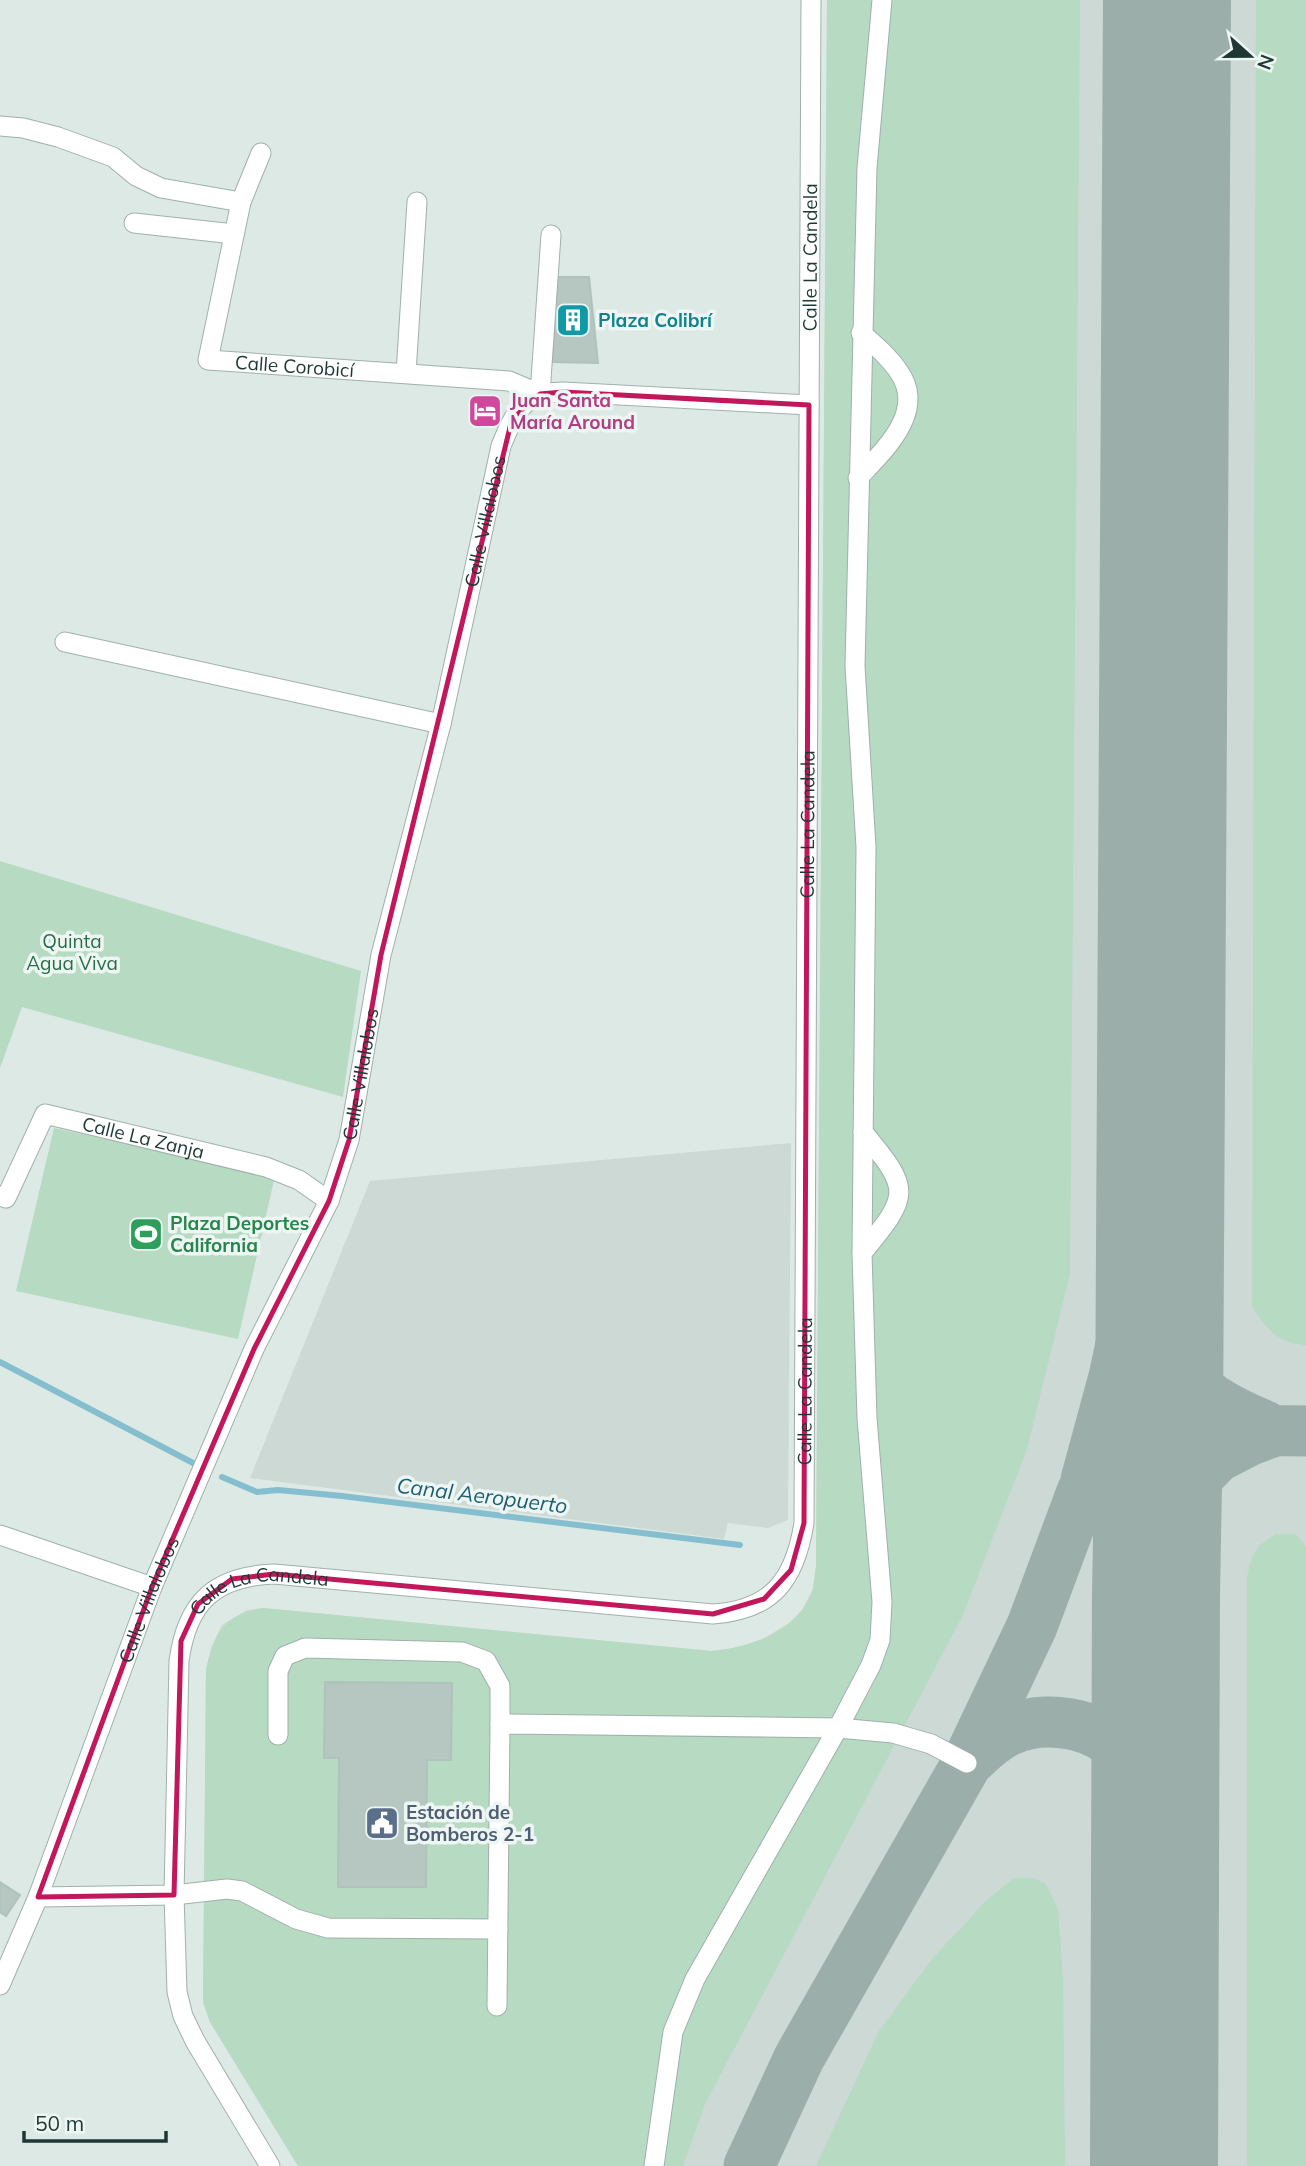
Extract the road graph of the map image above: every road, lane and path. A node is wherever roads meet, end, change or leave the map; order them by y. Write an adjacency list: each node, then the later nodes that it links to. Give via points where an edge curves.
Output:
1 (811, 0): 13 (street, Calle La Candela)
2 (883, 0): 10 (street, via 867,168)
3 (0, 126): 5 (street, via 58,137 113,158 136,177 161,188)
4 (261, 153): 5 (street, Calle Corobicí)
5 (241, 202): 8 (street, Calle Corobicí)
6 (418, 202): 11 (street)
7 (134, 223): 8 (street)
8 (234, 234): 11 (street, Calle Corobicí, via 208,360)
9 (551, 235): 12 (street)
10 (862, 333): 14 (street); 14 (street, via 901,374 908,398 898,431)
11 (406, 373): 12 (street, Calle Corobicí, via 509,381)
12 (540, 394): 13 (street); 16 (street, Calle Villalobos, via 512,419 501,446)
13 (808, 405): 27 (street, Calle La Candela, via 804,1522 791,1570 779,1587 749,1608 713,1614 274,1574 232,1579 198,1604 181,1641)
14 (858, 478): 17 (street, via 855,666 866,847)
15 (65, 642): 16 (street)
16 (441, 724): 19 (street, Calle Villalobos, via 381,955 349,1140)
17 (863, 1132): 20 (street); 20 (street, via 891,1166 901,1188 897,1206)
18 (0, 1196): 19 (street, Calle La Zanja, via 6,1198 46,1114 266,1167 299,1180)
19 (329, 1201): 22 (street, Calle Villalobos, via 254,1349)
20 (862, 1253): 24 (street, via 867,1418 882,1602 880,1640)
21 (0, 1535): 22 (street)
22 (152, 1587): 28 (street, Calle Villalobos)
23 (500, 1724): 24 (street); 25 (street, via 500,1686 486,1661 462,1652 305,1648 285,1656 278,1671); 29 (street)
24 (838, 1728): 26 (street, via 893,1733 931,1744); 34 (street, via 695,1979 673,2032)
25 (278, 1735)
26 (967, 1763)
27 (174, 1895): 28 (street); 29 (street, via 242,1891 296,1919 328,1928); 33 (street, Calle La Candela, via 175,1968 183,2017)
28 (38, 1897): 30 (street, Calle Villalobos)
29 (498, 1929): 32 (street)
30 (6, 1954): 31 (street, Calle Villalobos)
31 (0, 1985)
32 (497, 2006)
33 (270, 2166)
34 (654, 2166)

